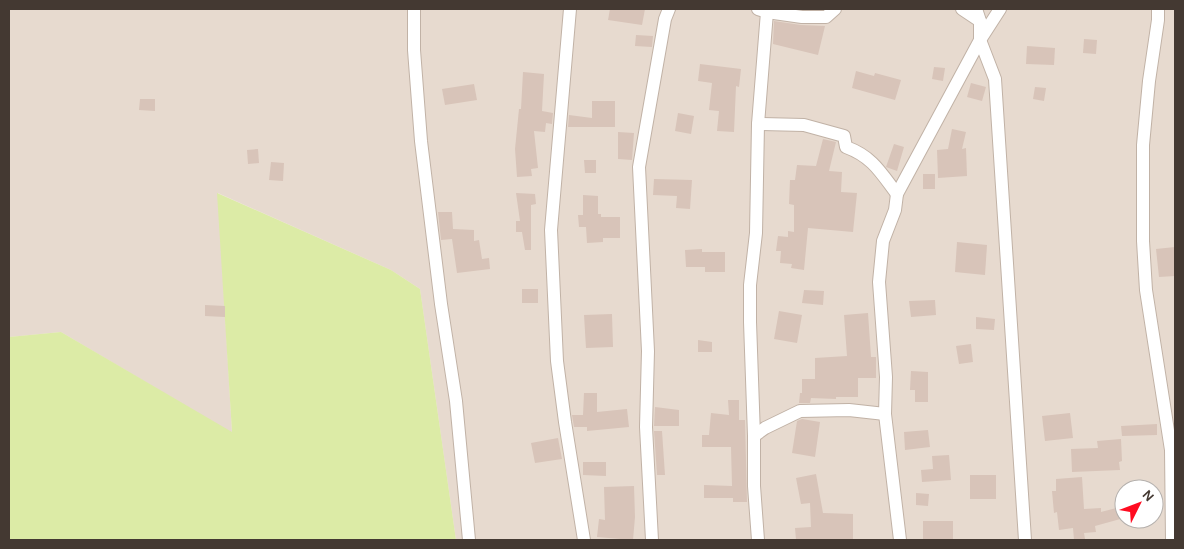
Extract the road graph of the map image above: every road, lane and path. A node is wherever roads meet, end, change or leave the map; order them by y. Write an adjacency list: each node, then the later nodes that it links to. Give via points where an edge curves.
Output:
1 (414, 9): 19 (street, via 421,141 456,401)
2 (564, 9): 3 (street)
3 (570, 9): 20 (street, via 551,230 557,361)
4 (669, 9): 21 (street, via 664,19 639,167 648,351 646,426)
5 (835, 9): 10 (street, via 826,17 802,17)
6 (962, 9): 11 (street)
7 (976, 9): 11 (street)
8 (1000, 9): 12 (street)
9 (1158, 9): 16 (street, via 1143,145 1143,241 1146,290)
10 (762, 10): 13 (street)
11 (980, 21): 12 (street)
12 (980, 40): 14 (street); 24 (street, via 995,79)
13 (758, 124): 14 (street, via 804,125 844,136 846,147 871,160); 17 (street, via 756,233 750,285)
14 (897, 194): 15 (street, via 895,210 883,241 879,282 886,377)
15 (885, 414): 17 (street, via 848,410 800,411); 23 (street)
16 (1172, 435): 18 (street)
17 (754, 436): 22 (street)
18 (1173, 456): 25 (street)
19 (469, 540)
20 (584, 540)
21 (652, 540)
22 (758, 540)
23 (900, 540)
24 (1025, 540)
25 (1172, 540)

